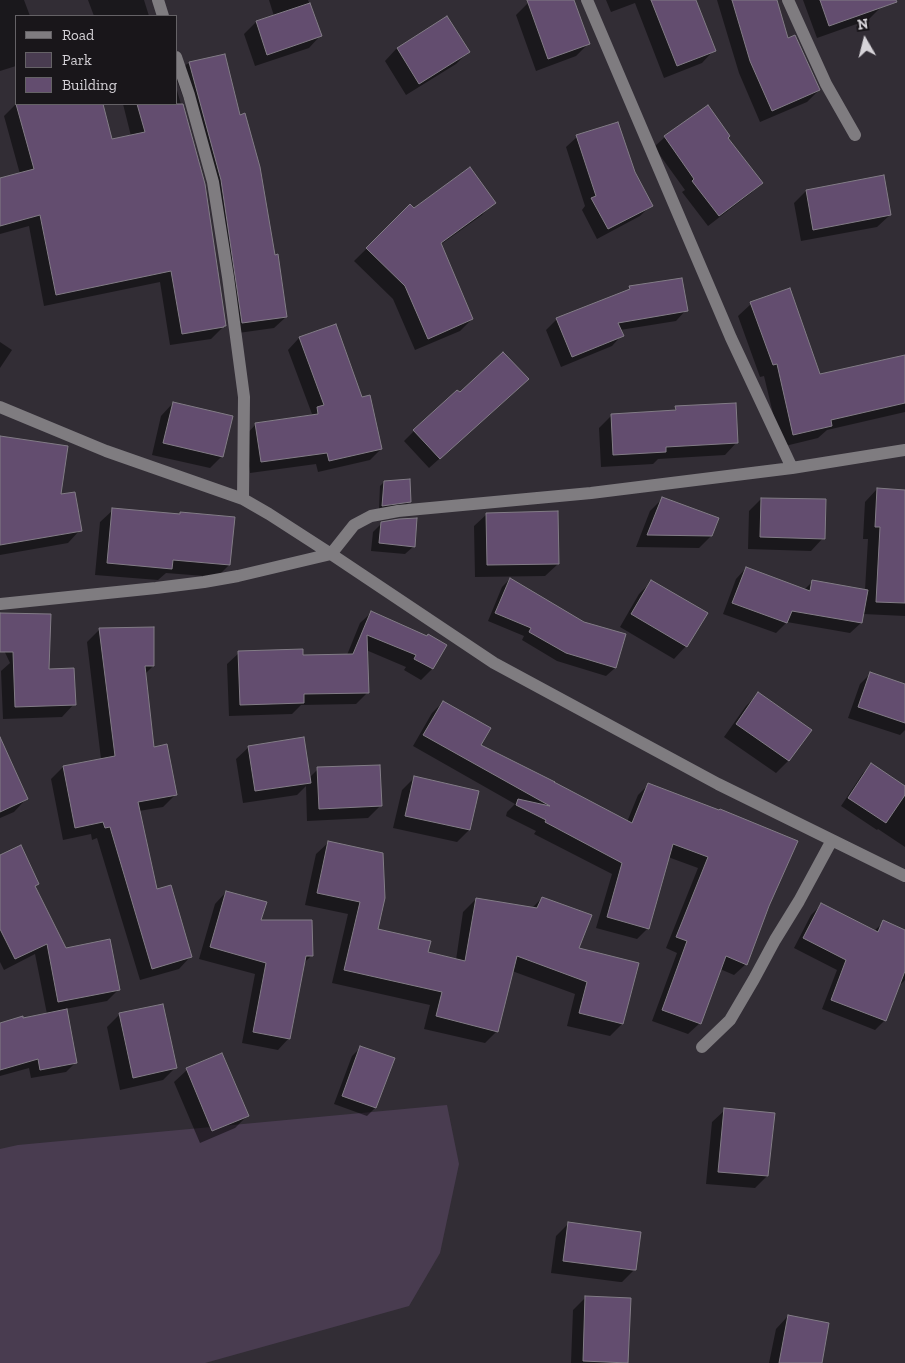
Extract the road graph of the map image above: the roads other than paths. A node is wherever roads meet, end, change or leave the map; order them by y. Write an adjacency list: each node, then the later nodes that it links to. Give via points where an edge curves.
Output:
1 (158, 0): 4 (street)
2 (587, 0): 9 (street, via 731,338)
3 (788, 0): 6 (street, via 826,84)
4 (163, 15)
5 (178, 63): 10 (street, via 213,182 228,277 244,397)
6 (855, 135)
7 (0, 407): 10 (street, via 106,451)
8 (905, 450): 9 (street)
9 (792, 468): 11 (street, via 591,494 371,516 354,525)
10 (243, 499): 11 (street)
11 (330, 554): 12 (street, via 204,582); 13 (street, via 494,663 718,784)
12 (0, 604)
13 (832, 840): 14 (street); 15 (street, via 730,1020)
14 (905, 876)
15 (702, 1047)

